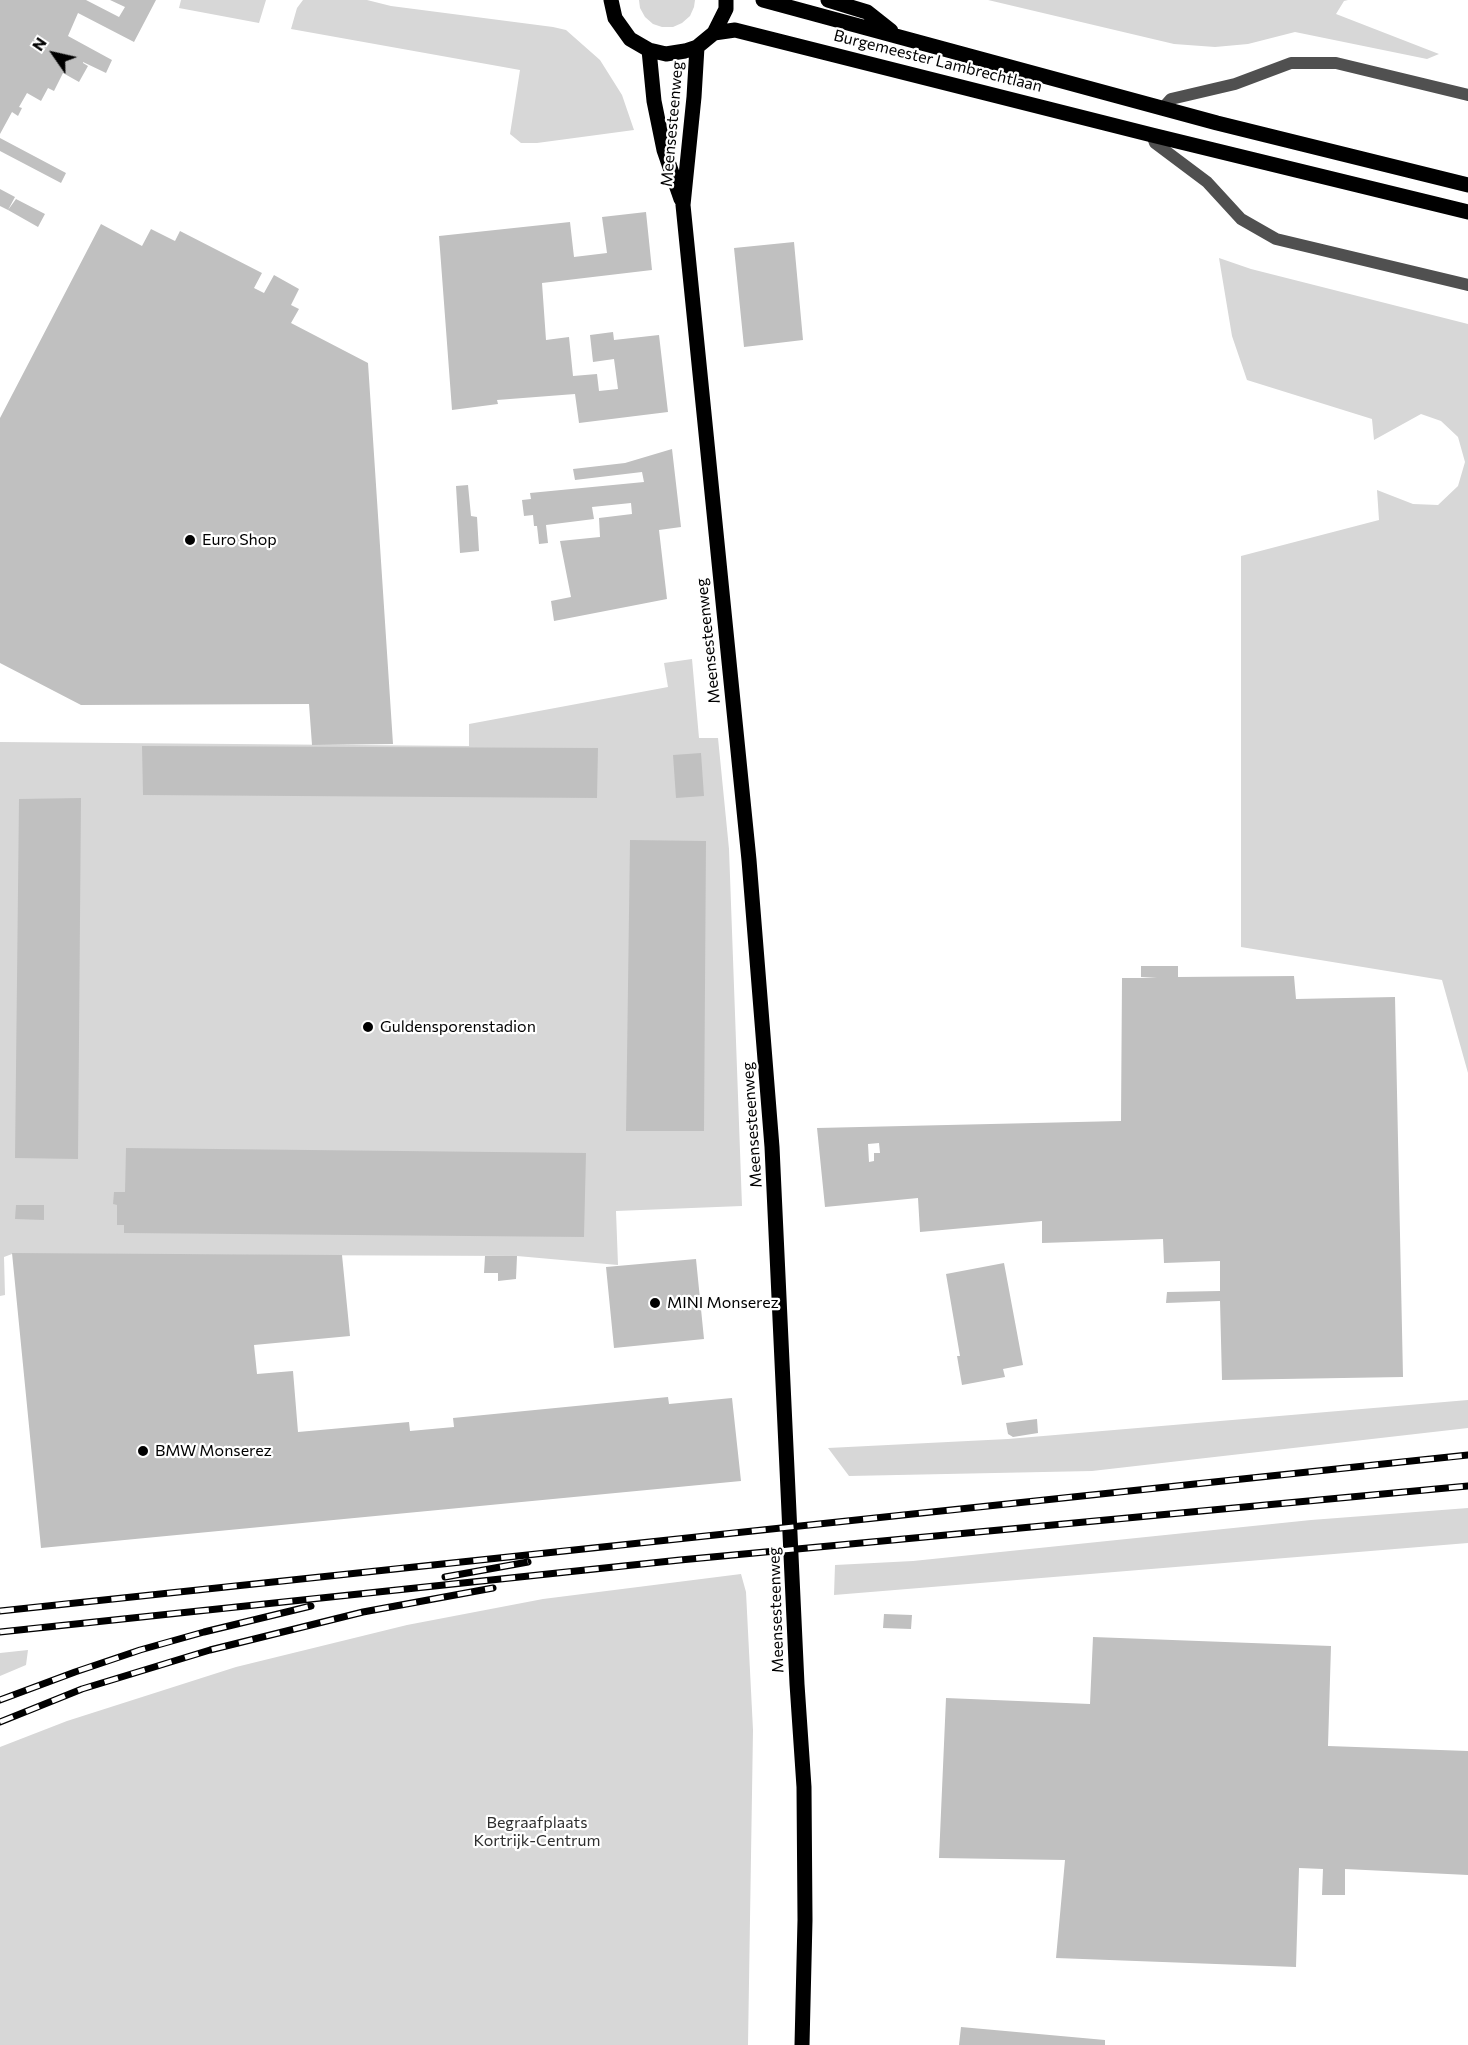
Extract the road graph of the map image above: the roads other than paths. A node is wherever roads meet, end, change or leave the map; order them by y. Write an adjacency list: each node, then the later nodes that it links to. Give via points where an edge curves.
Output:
1 (611, 0): 8 (main road, via 615,18 630,39)
2 (726, 0): 5 (main road, via 726,9)
3 (763, 0): 6 (main road, Burgemeester Lambrechtlaan)
4 (828, 0): 6 (main road, via 867,12)
5 (714, 33): 7 (main road); 11 (main road, Burgemeester Lambrechtlaan, via 735,30)
6 (896, 34): 10 (main road, Burgemeester Lambrechtlaan)
7 (697, 46): 8 (main road, via 666,54); 13 (main road, Meensesteenweg)
8 (649, 50): 13 (main road, Meensesteenweg, via 664,150)
9 (1468, 95): 10 (street, via 1336,63 1291,63 1235,84 1171,99)
10 (1163, 108): 12 (main road, Burgemeester Lambrechtlaan)
11 (1152, 135): 14 (main road, Burgemeester Lambrechtlaan); 15 (street, via 1155,143 1207,182 1241,219 1276,238)
12 (1468, 185)
13 (683, 205): 16 (main road, Meensesteenweg, via 749,860 772,1147 804,1787)
14 (1468, 212)
15 (1468, 285)
16 (802, 2045)

